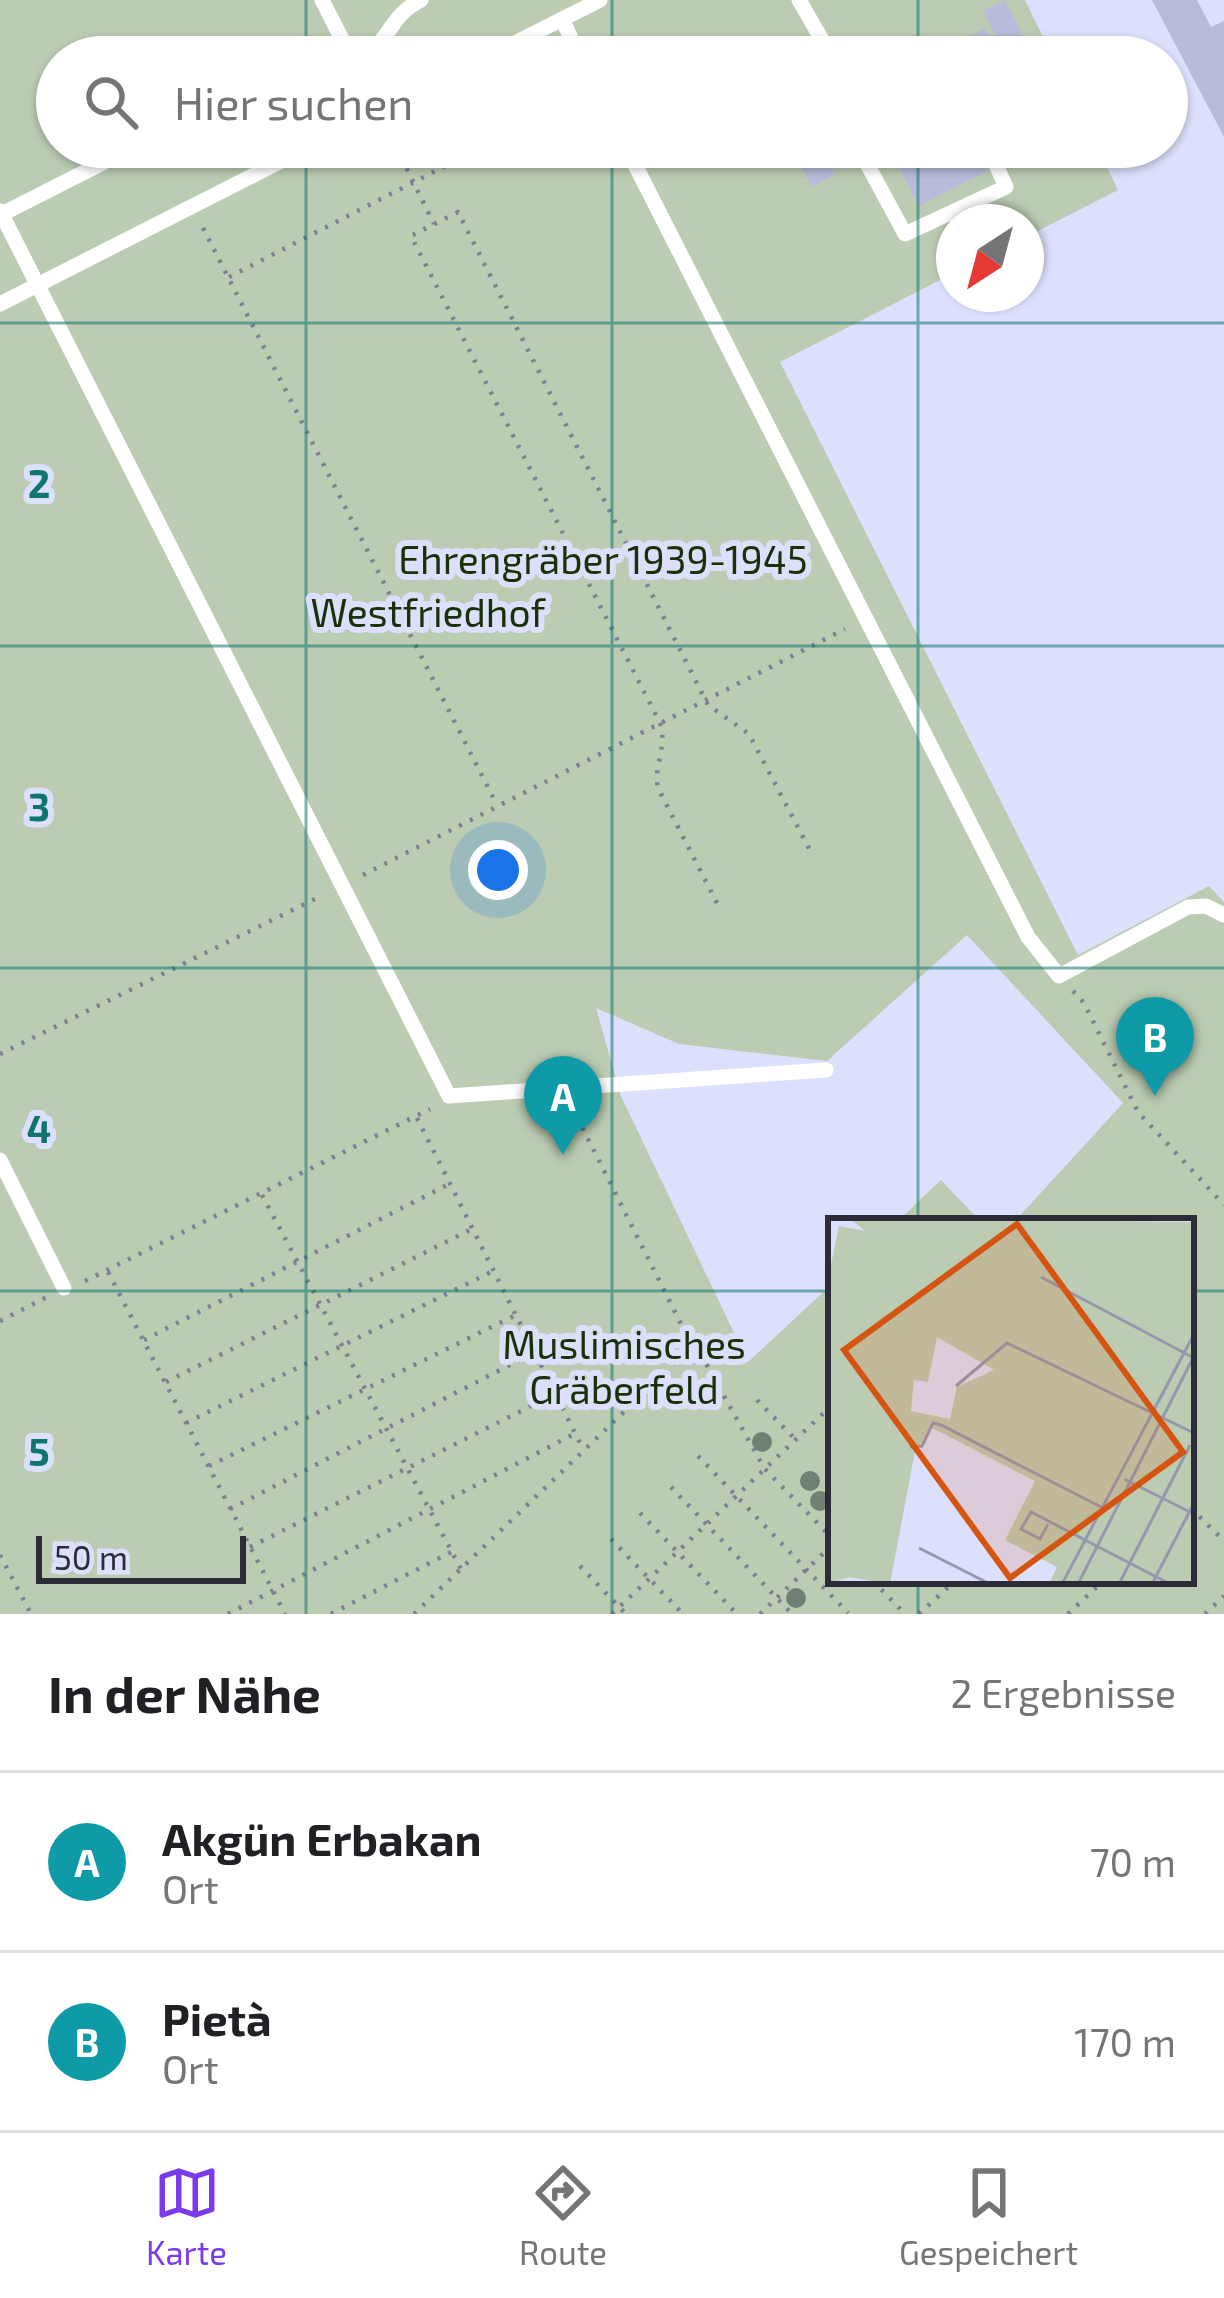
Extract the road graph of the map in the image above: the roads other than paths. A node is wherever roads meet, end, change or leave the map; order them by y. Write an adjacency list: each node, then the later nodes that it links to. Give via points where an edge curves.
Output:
1 (322, 0): 6 (lane)
2 (422, 0): 7 (lane, via 400,11)
3 (600, 0): 5 (lane)
4 (799, 0): 10 (lane)
5 (562, 19): 8 (lane); 9 (lane)
6 (340, 36)
7 (388, 36)
8 (528, 36)
9 (570, 36)
10 (820, 36)
11 (92, 168): 16 (lane)
12 (267, 168): 17 (lane)
13 (637, 168): 19 (lane, via 1028,937 1059,976 1188,907)
14 (869, 168): 15 (lane, via 905,234 1006,187)
15 (997, 168)
16 (1, 214): 17 (lane)
17 (36, 286): 18 (lane); 20 (lane, via 449,1096)
18 (0, 304)
19 (1224, 915)
20 (826, 1070)
21 (0, 1160): 22 (lane)
22 (64, 1288)

